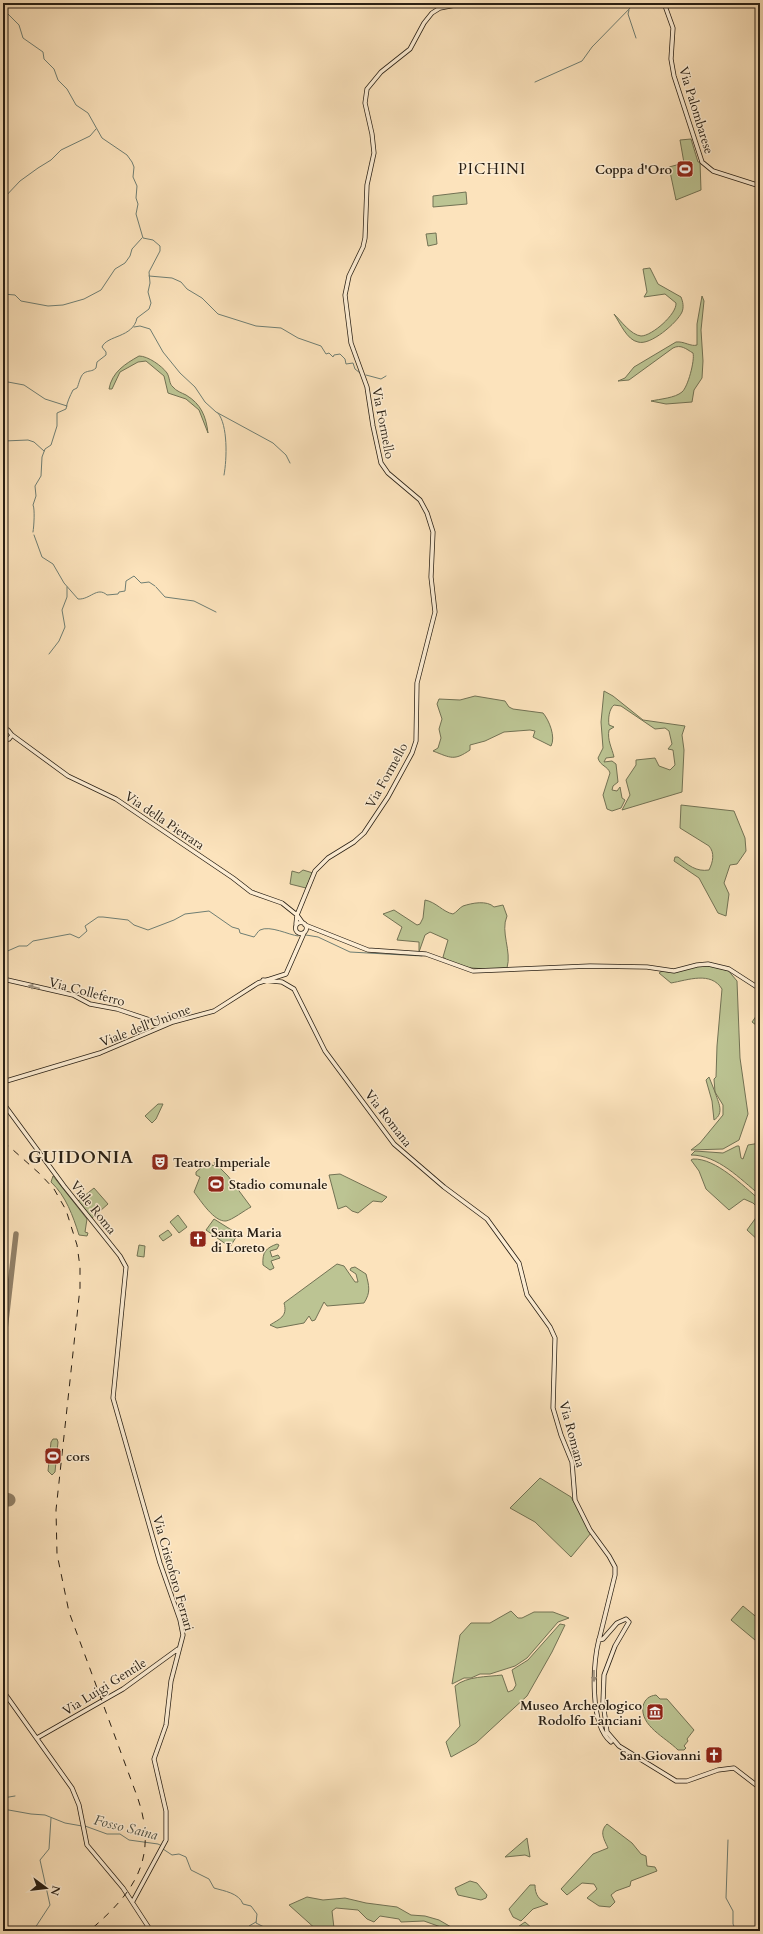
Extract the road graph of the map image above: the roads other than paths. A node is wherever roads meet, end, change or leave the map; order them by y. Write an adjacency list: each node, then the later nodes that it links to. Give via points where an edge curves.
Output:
1 (466, 3): 8 (main road, Via Formello, via 440,8 431,14 410,49 380,73 367,90 365,103 374,152 367,184 365,238 348,277 345,296 351,343 367,389 381,461 387,472 421,501 433,531 431,577 435,612 417,683 416,741 389,794 363,834 328,858 316,870)
2 (664, 3): 3 (main road, Via Palombarese, via 673,29 671,60 674,76 702,162 713,171)
3 (760, 186)
4 (3, 732): 5 (main road, via 8,730)
5 (12, 735): 6 (main road); 7 (main road, Via della Pietrara)
6 (5, 739): 7 (main road, Via della Pietrara)
7 (20, 742): 8 (main road, Via della Pietrara, via 76,780 116,799 233,878 249,892 278,901)
8 (297, 915): 9 (main road, Via della Pietrara); 10 (main road, Via Formello)
9 (304, 923): 10 (main road); 11 (main road); 13 (main road)
10 (296, 924): 12 (main road, Via Formello)
11 (316, 930): 13 (main road); 17 (main road, via 370,950 426,954 473,971 590,966 649,967 672,971 698,964 709,964 730,969)
12 (297, 932): 13 (main road); 14 (main road, Via Formello)
13 (304, 932): 14 (main road)
14 (299, 940): 16 (main road, Viale dell'Unione, via 287,973)
15 (3, 979): 18 (main road, Via Colleferro, one-way to 15, via 117,1009 90,1004 73,995)
16 (263, 980): 18 (main road, Viale dell'Unione, via 214,1011); 22 (main road, Via Romana, via 282,982 294,989 325,1051 394,1144 444,1187 486,1218 519,1265 527,1296 554,1334 556,1346 553,1408 572,1462 575,1500 590,1530 614,1567)
17 (760, 989)
18 (164, 1025): 19 (main road, Viale dell'Unione, via 102,1053)
19 (3, 1082)
20 (3, 1103): 21 (main road, Viale Roma)
21 (126, 1265): 23 (main road, Via Cristoforo Ferrari, via 113,1398 160,1563 182,1627 183,1639)
22 (599, 1638): 26 (main road, Via Romana, one-way to 26, via 593,1671 596,1703 604,1734 611,1742); 26 (main road, via 603,1639 621,1620 629,1621 611,1655 603,1688 607,1732)
23 (179, 1649): 25 (main road, Via Luigi Gentile, via 123,1689); 28 (main road, Via Cristoforo Ferrari, via 170,1682 166,1726 154,1759 166,1816 167,1836)
24 (3, 1691): 25 (main road)
25 (37, 1738): 28 (main road, via 73,1790 88,1847)
26 (617, 1744): 27 (main road, via 678,1781 688,1781 734,1768)
27 (760, 1788)
28 (133, 1902): 29 (main road)
29 (151, 1931)

